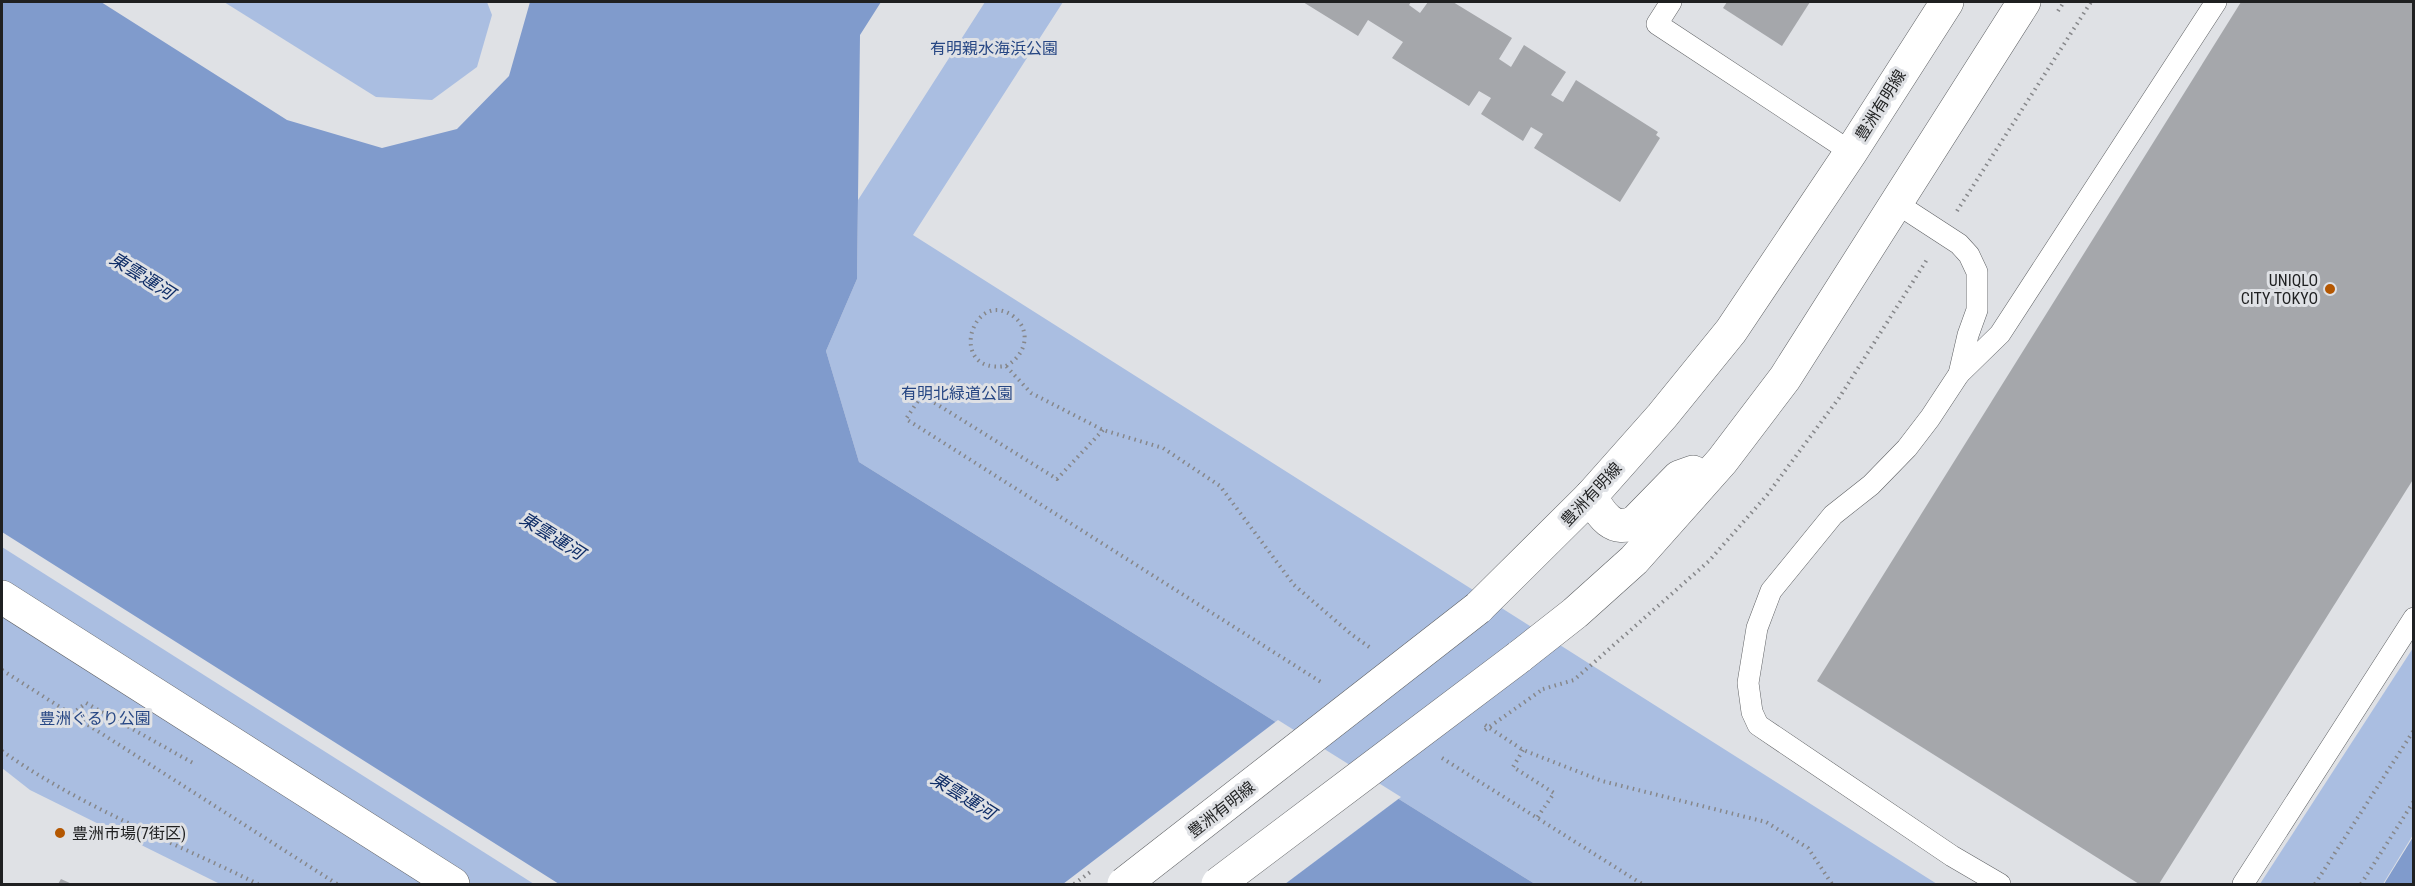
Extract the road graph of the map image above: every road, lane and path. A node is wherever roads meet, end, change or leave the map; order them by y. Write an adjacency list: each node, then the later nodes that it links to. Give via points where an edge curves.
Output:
1 (1671, 2): 6 (lane, via 1657,24)
2 (2024, 2): 7 (main road)
3 (2091, 2): 8 (path)
4 (2216, 2): 10 (lane, via 2001,334)
5 (1943, 3): 6 (main road, 豊洲有明線)
6 (1851, 152): 13 (main road, 豊洲有明線, via 1731,331)
7 (1896, 203): 8 (lane); 12 (main road, via 1785,378)
8 (1942, 233): 10 (lane, via 1969,255 1977,272 1977,310); 19 (path, via 1839,398 1767,495 1709,561 1574,680)
9 (1006, 366): 9 (path, via 1024,347 1023,329 1012,315 995,311 978,319 970,345 980,361); 11 (path, via 1031,393)
10 (1959, 374): 34 (lane, via 1908,448 1833,515 1771,591 1757,628 1748,683 1758,725)
11 (1103, 430): 16 (path, via 1163,448 1220,486 1294,585); 18 (path, via 1057,479 922,395 906,419)
12 (1722, 461): 13 (main road, via 1678,477 1629,525 1614,524 1605,518); 31 (main road, bridge, via 1634,561 1575,613)
13 (1591, 496): 30 (main road, 豊洲有明線, bridge, via 1478,608)
14 (2, 597): 29 (main road)
15 (2414, 618): 35 (lane)
16 (1379, 654)
17 (2, 670): 28 (path)
18 (1327, 685)
19 (1543, 689)
20 (1485, 724): 22 (path)
21 (2414, 730): 36 (path)
22 (1523, 750): 26 (path, via 1513,767 1554,793); 33 (path, via 1602,781 1766,822 1808,848)
23 (2, 751): 27 (path, via 80,801)
24 (1437, 755): 26 (path)
25 (2414, 801): 37 (path)
26 (1537, 818): 32 (path)
27 (258, 885)
28 (337, 885)
29 (453, 885)
30 (1124, 885)
31 (1218, 885)
32 (1642, 885)
33 (1832, 885)
34 (2000, 885)
35 (2243, 885)
36 (2315, 885)
37 (2361, 885)

